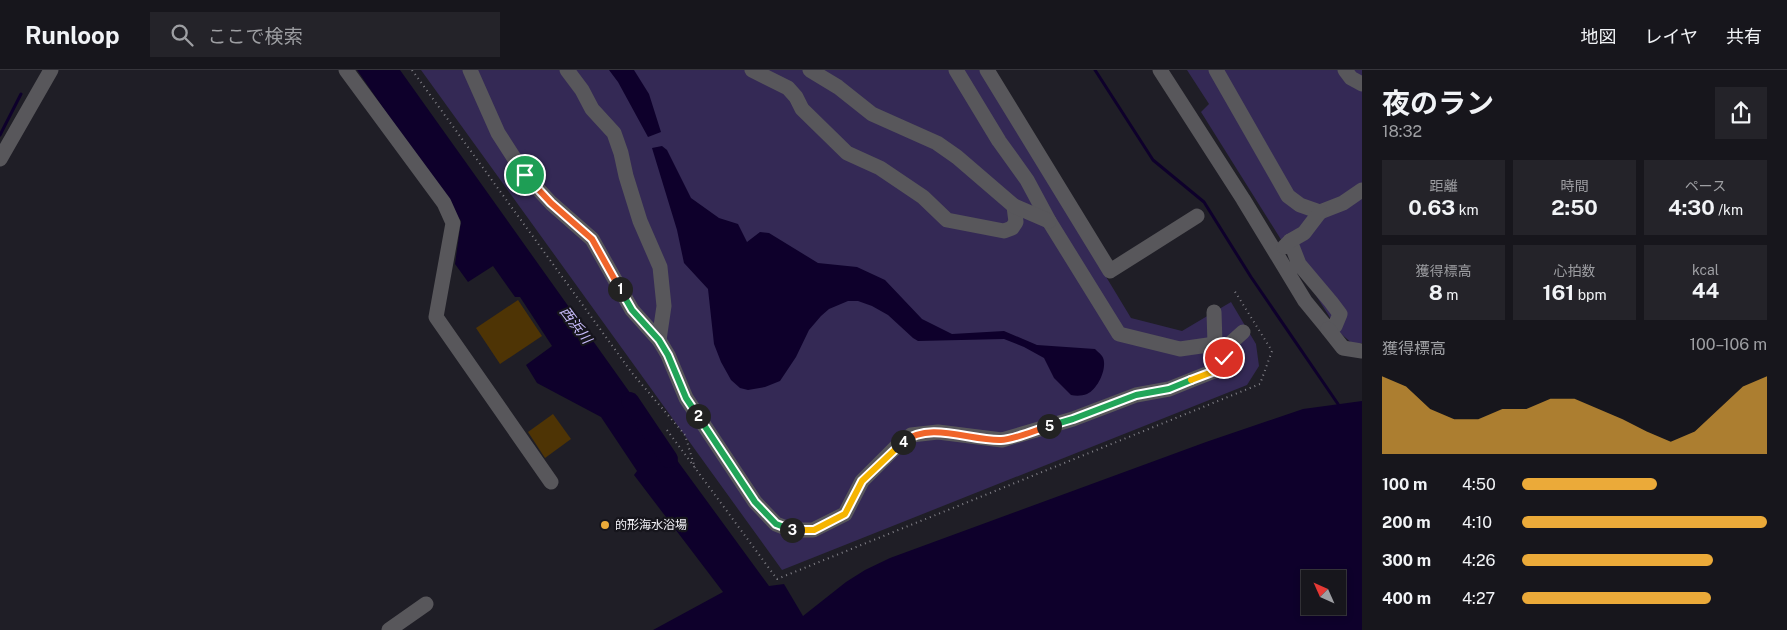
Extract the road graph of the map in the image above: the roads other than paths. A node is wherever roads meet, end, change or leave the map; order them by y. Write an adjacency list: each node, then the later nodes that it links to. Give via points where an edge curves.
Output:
1 (51, 70): 13 (street)
2 (346, 70): 25 (street, via 444,203 453,223 436,317)
3 (470, 70): 22 (street, via 498,133 525,175 592,239 632,310)
4 (567, 70): 22 (street, via 592,109 614,133 640,221 660,267 664,306)
5 (752, 70): 15 (street, via 788,88 802,109 847,153 880,168 923,197 947,220 1004,231 1016,222)
6 (810, 70): 15 (street, via 872,114 937,143)
7 (956, 70): 18 (street, via 1027,180)
8 (988, 70): 17 (street, via 1110,271)
9 (1160, 70): 20 (street, via 1305,301)
10 (1216, 70): 16 (street, via 1288,196 1300,205)
11 (1346, 70): 12 (street, via 1351,78)
12 (1362, 84)
13 (0, 159)
14 (1362, 190): 16 (street)
15 (1014, 206): 18 (street)
16 (1320, 212): 20 (street, via 1304,233 1287,245 1340,314 1335,326)
17 (1197, 216)
18 (1049, 221): 23 (street, via 1119,334 1180,349)
19 (1214, 312): 23 (street)
20 (1328, 329): 24 (street, via 1343,348)
21 (1243, 332): 23 (street)
22 (659, 340): 23 (street, via 686,398 755,502 776,524 791,530 814,530 845,514 862,481 911,435 938,432 1002,440 1073,419 1136,395 1169,389 1220,369 1224,358)
23 (1220, 346)
24 (1362, 351)
25 (551, 482)
26 (426, 604): 27 (street)
27 (389, 630)

